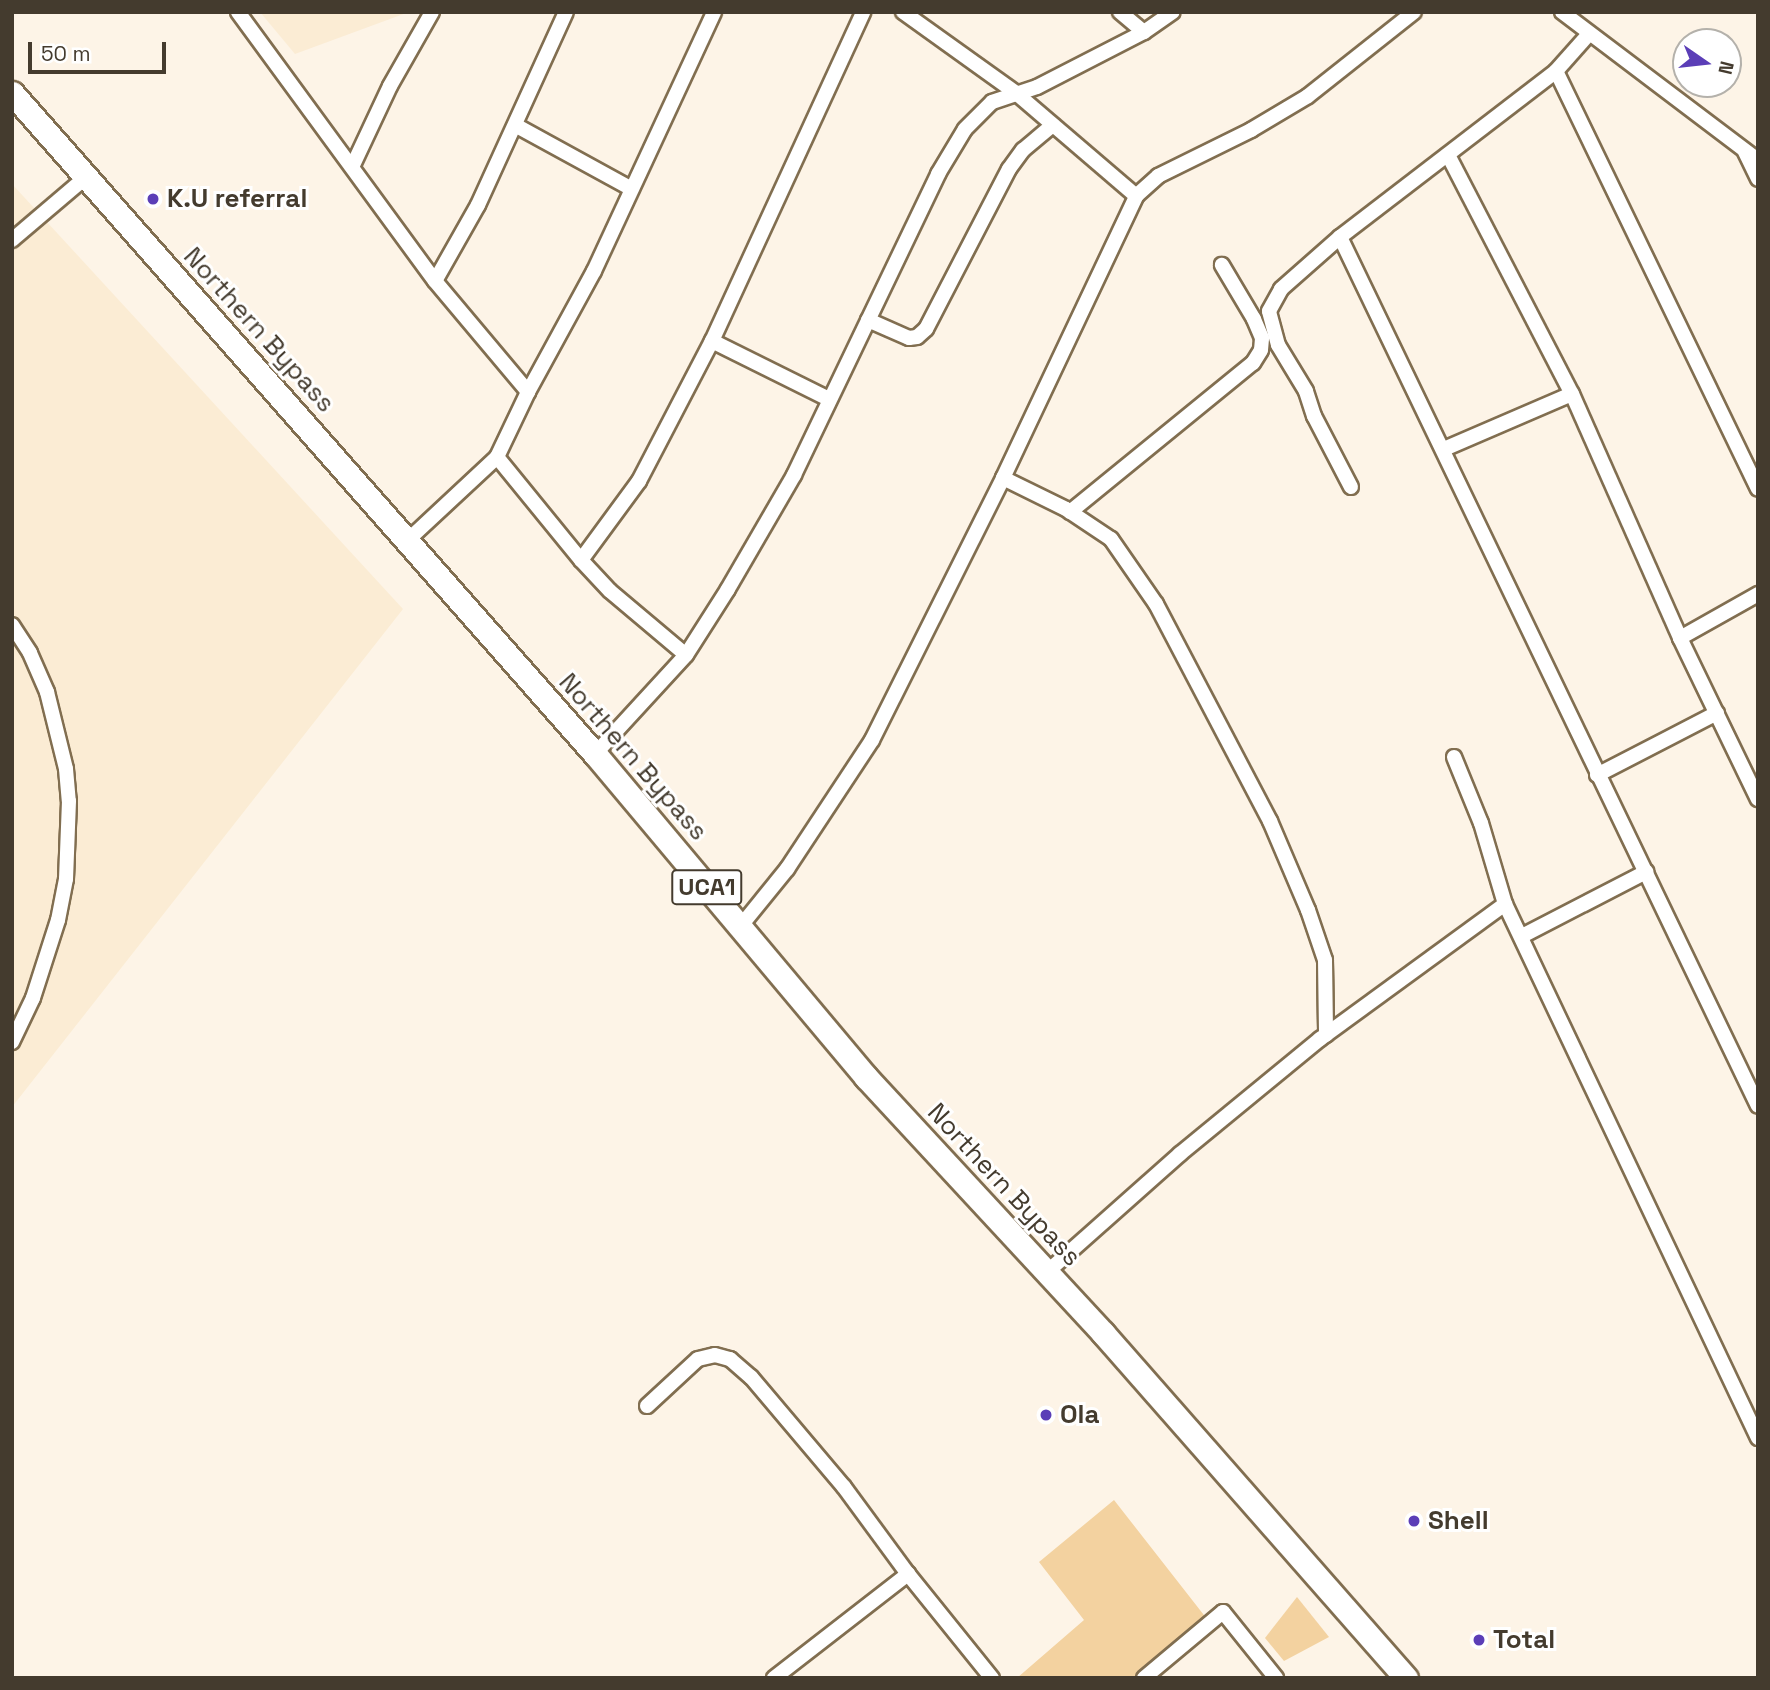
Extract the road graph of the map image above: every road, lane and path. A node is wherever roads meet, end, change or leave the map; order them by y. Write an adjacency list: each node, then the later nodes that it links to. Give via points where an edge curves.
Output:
1 (238, 12): 21 (street)
2 (432, 12): 21 (street)
3 (566, 12): 16 (street)
4 (715, 12): 24 (street)
5 (863, 12): 31 (street)
6 (903, 12): 15 (street)
7 (1120, 12): 11 (street)
8 (1173, 12): 11 (street)
9 (1414, 12): 25 (street, via 1308,96 1158,176)
10 (1562, 12): 12 (street)
11 (1144, 32): 15 (street, via 1037,88)
12 (1589, 34): 13 (street); 18 (street)
13 (1556, 71): 19 (street); 39 (street)
14 (12, 93): 22 (main road, Northern Bypass / UCA1)
15 (1016, 93): 17 (street); 30 (street, via 992,102 965,129 938,174)
16 (515, 125): 24 (street); 29 (street, via 478,205)
17 (1053, 125): 25 (street); 30 (street, via 1023,150 1009,169 926,329 909,338)
18 (1744, 150): 20 (street); 23 (street)
19 (1448, 155): 26 (street); 33 (street)
20 (1758, 160)
21 (353, 165): 29 (street)
22 (86, 177): 27 (street); 41 (main road, Northern Bypass / UCA1)
23 (1758, 179)
24 (632, 189): 32 (street, via 560,338)
25 (1136, 196): 37 (street)
26 (1340, 237): 35 (street); 38 (street, via 1282,289 1269,311 1278,345 1306,391)
27 (12, 240)
28 (1222, 265): 40 (street, via 1262,338 1253,363)
29 (435, 281): 32 (street)
30 (868, 320): 34 (street)
31 (712, 341): 34 (street); 42 (street, via 639,481)
32 (528, 393): 36 (street)
33 (1572, 394): 35 (street); 45 (street)
34 (829, 399): 46 (street, via 768,522)
35 (1444, 449): 50 (street)
36 (497, 457): 41 (street); 42 (street)
37 (1003, 478): 40 (street); 54 (street, via 872,740 788,869)
38 (1351, 488)
39 (1758, 489)
40 (1070, 512): 56 (street, via 1111,539 1156,604 1270,821 1325,960)
41 (408, 540): 48 (main road, Northern Bypass / UCA1)
42 (581, 560): 46 (street, via 610,591)
43 (1758, 594): 45 (street)
44 (12, 625): 57 (street, via 47,692 69,801 66,879 58,920 33,998)
45 (1680, 638): 47 (street)
46 (686, 654): 48 (street)
47 (1717, 713): 50 (street); 51 (street)
48 (596, 754): 54 (main road, Northern Bypass / UCA1)
49 (1454, 757): 53 (street, via 1481,823)
50 (1597, 775): 52 (street)
51 (1758, 799)
52 (1646, 872): 55 (street); 58 (street)
53 (1505, 904): 55 (street); 56 (street)
54 (740, 927): 59 (main road, Northern Bypass / UCA1, via 866,1077)
55 (1522, 936): 61 (street)
56 (1326, 1035): 59 (street, via 1180,1154)
57 (12, 1042)
58 (1758, 1106)
59 (1047, 1272): 67 (main road, Northern Bypass / UCA1)
60 (647, 1406): 62 (street, via 698,1359 715,1355 730,1359 751,1377 844,1487)
61 (1758, 1438)
62 (908, 1574): 63 (street); 64 (street)
63 (774, 1678)
64 (992, 1678)
65 (1144, 1678): 66 (street, via 1223,1612)
66 (1276, 1678)
67 (1406, 1678)

